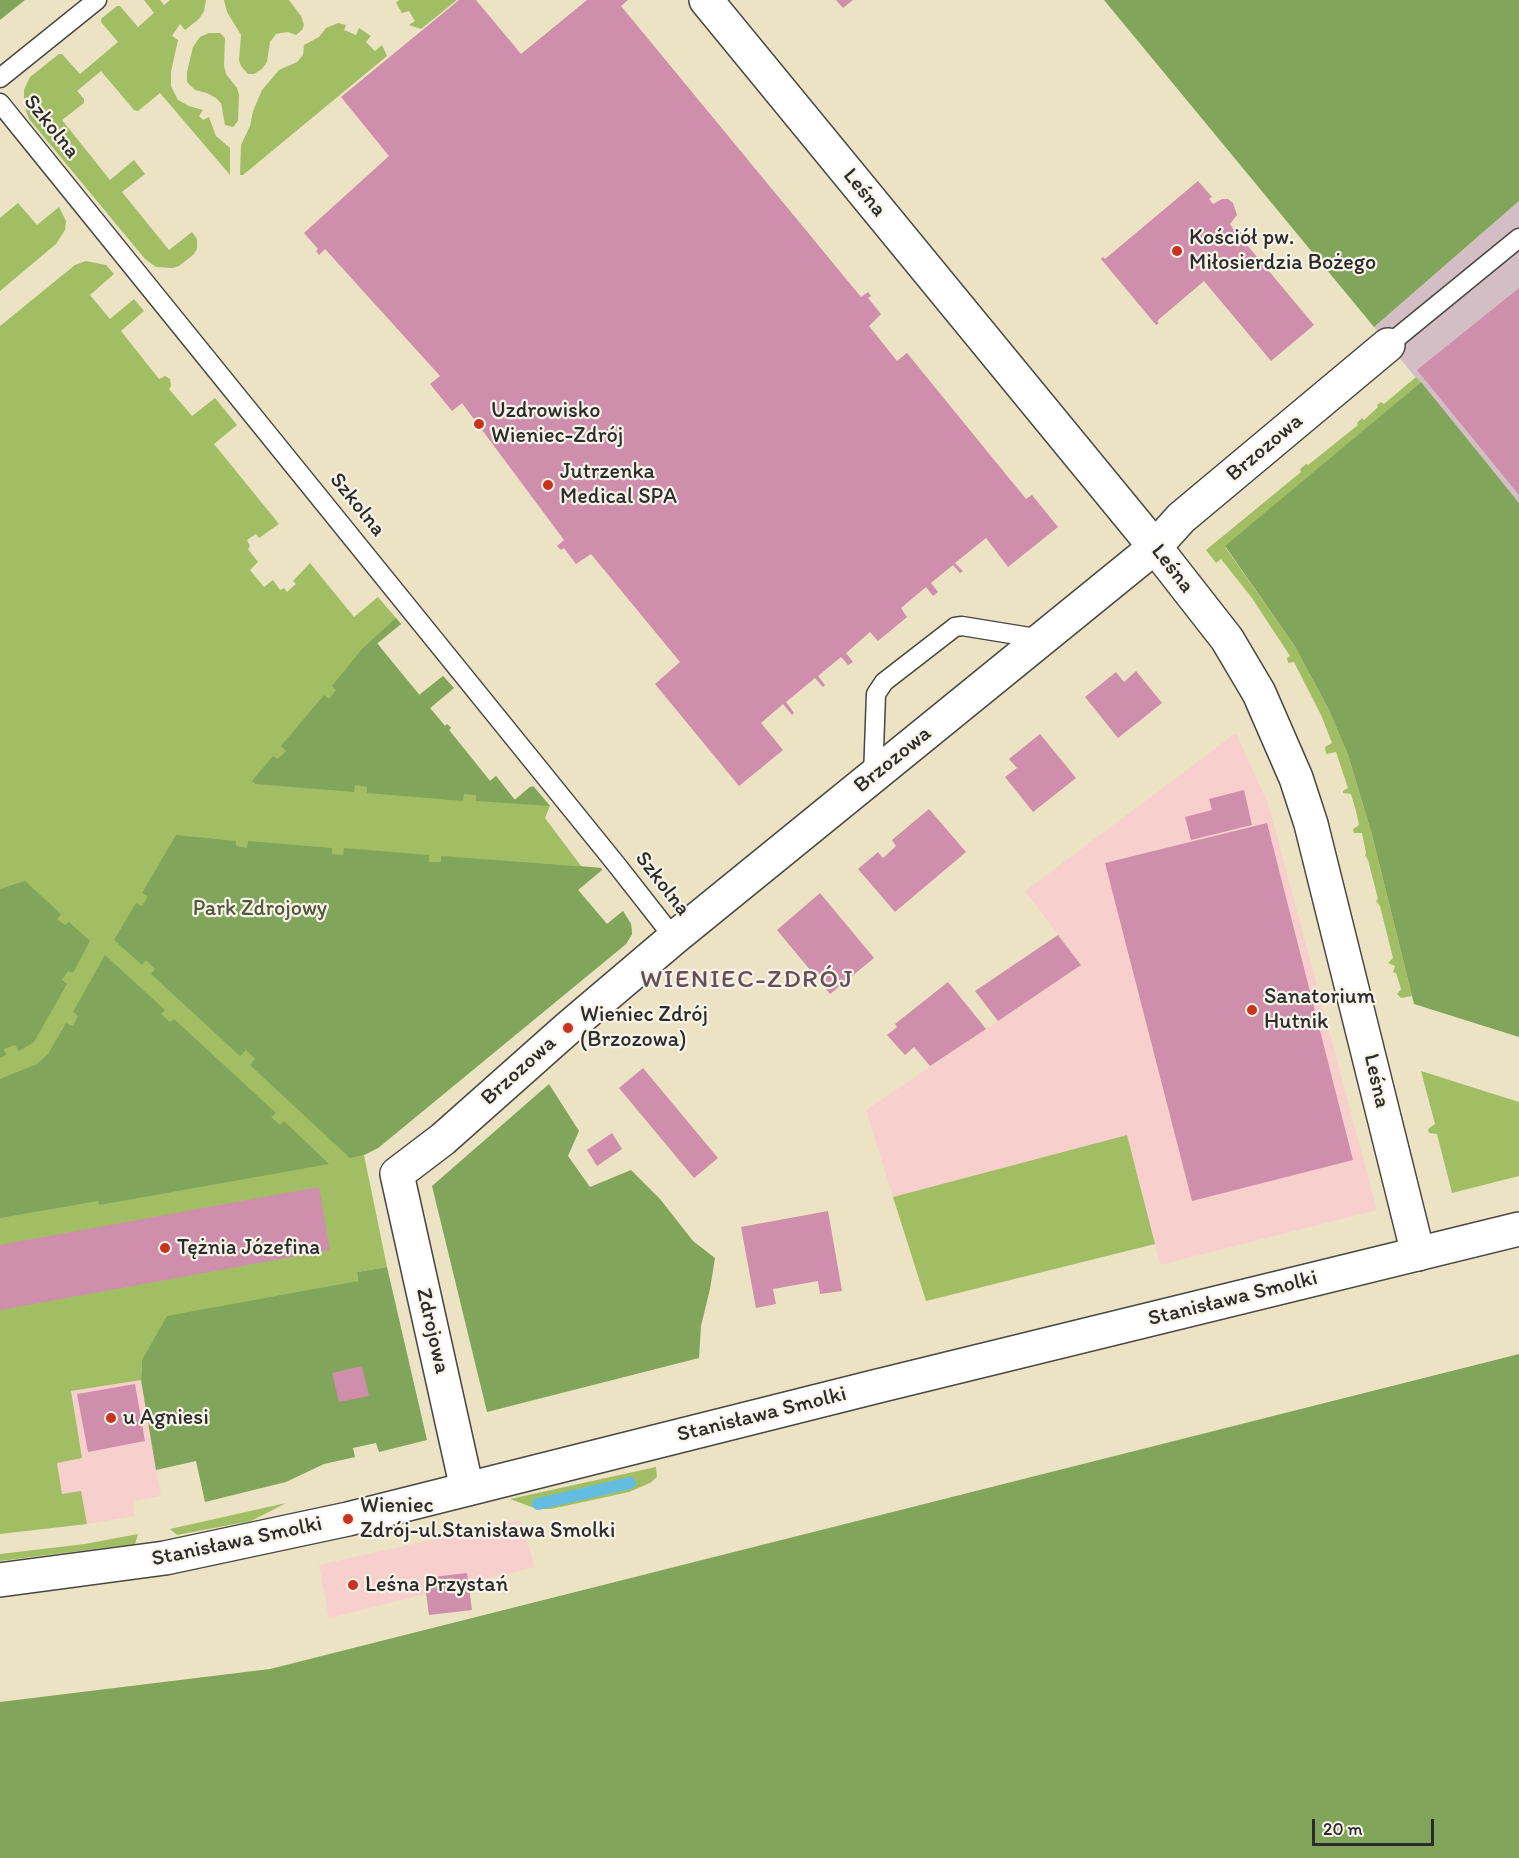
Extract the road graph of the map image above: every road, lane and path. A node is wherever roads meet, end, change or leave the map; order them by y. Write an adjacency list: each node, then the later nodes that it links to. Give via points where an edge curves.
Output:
1 (97, 0): 3 (lane)
2 (706, 0): 7 (street, Leśna)
3 (0, 78)
4 (0, 103): 10 (lane, Szkolna)
5 (1519, 238): 6 (lane)
6 (1388, 345): 7 (street, Brzozowa, via 1181,518)
7 (1155, 547): 8 (street, Brzozowa); 13 (street, Leśna, via 1227,639 1259,693 1296,778 1314,836)
8 (1042, 639): 9 (street, Brzozowa); 9 (lane, via 955,627 884,682 876,694)
9 (873, 777): 10 (street, Brzozowa)
10 (674, 938): 11 (street, Brzozowa)
11 (397, 1174): 14 (street, Zdrojowa)
12 (1519, 1229): 13 (street, Stanisława Smolki)
13 (1418, 1254): 14 (street, Stanisława Smolki)
14 (467, 1488): 15 (street, Stanisława Smolki, via 348,1519 165,1558)
15 (0, 1580)

